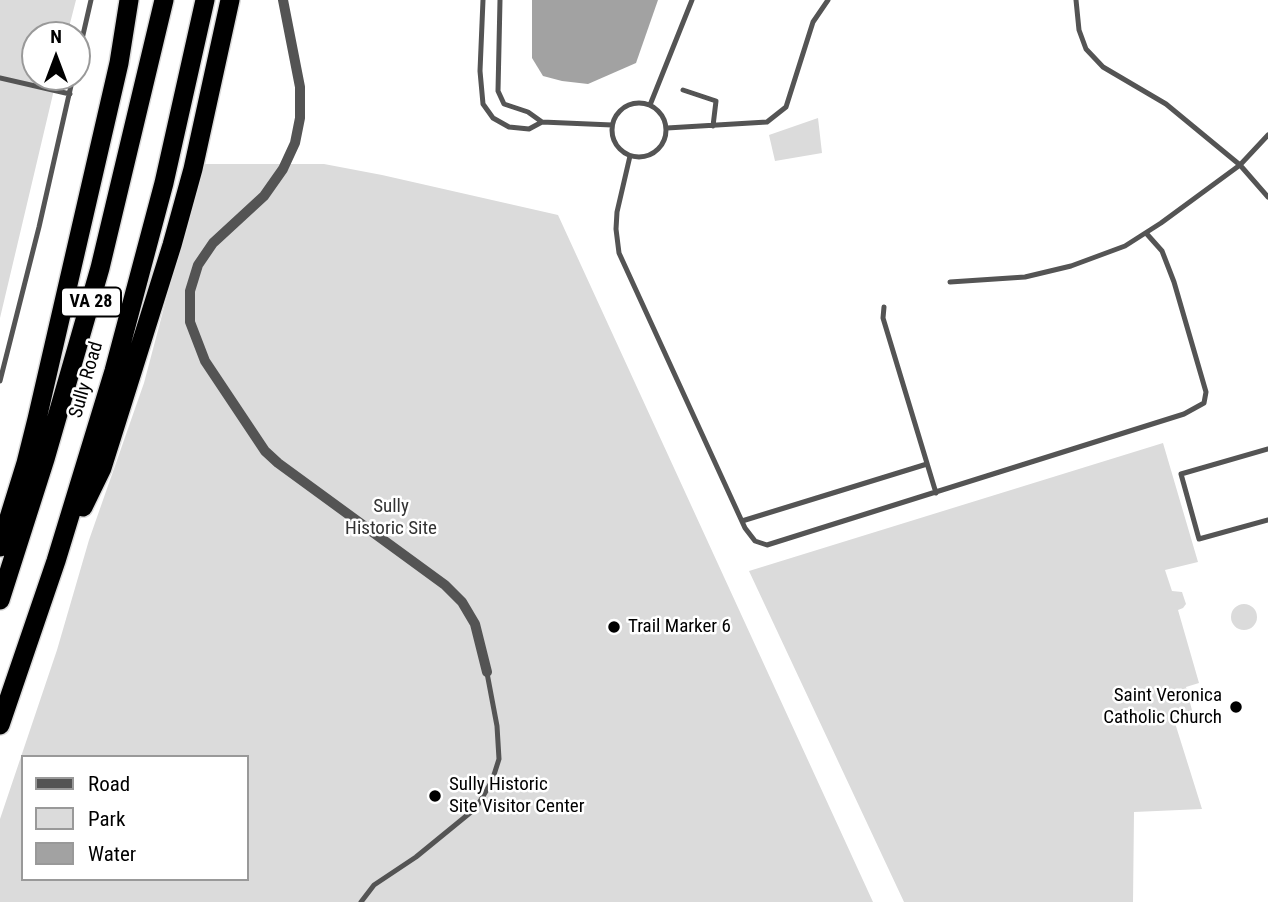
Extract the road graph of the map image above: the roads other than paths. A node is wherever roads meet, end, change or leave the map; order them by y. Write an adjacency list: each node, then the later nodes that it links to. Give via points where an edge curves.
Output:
1 (91, 0): 13 (lane)
2 (130, 0): 14 (highway)
3 (136, 0): 14 (highway)
4 (163, 0): 39 (highway, Sully Road / VA 28, via 97,280)
5 (205, 0): 38 (highway, Sully Road / VA 28, via 145,259)
6 (230, 0): 38 (highway, via 195,159 160,285 102,468)
7 (284, 0): 40 (street, via 300,87 295,143 274,183 213,243 198,265 190,291 190,321 205,362 265,451 445,585 475,624)
8 (483, 0): 20 (lane, via 483,104 493,118 509,127 528,129)
9 (500, 0): 20 (lane, via 498,91 504,104)
10 (692, 0): 19 (lane)
11 (828, 0): 22 (lane, via 813,22 786,107 767,122)
12 (1076, 0): 26 (lane, via 1086,50 1103,67 1166,104)
13 (86, 21)
14 (118, 63): 37 (highway, via 26,463)
15 (0, 78): 18 (lane)
16 (683, 90): 22 (lane, via 716,101)
17 (70, 91): 18 (lane)
18 (69, 94): 31 (lane)
19 (650, 105): 21 (lane, via 626,105); 23 (lane, via 662,114)
20 (542, 122): 21 (lane)
21 (612, 125): 25 (lane, via 617,147)
22 (713, 126): 23 (lane)
23 (667, 128): 25 (lane, via 656,152)
24 (1268, 135): 26 (lane)
25 (630, 156): 36 (lane, via 617,212 619,253)
26 (1240, 165): 27 (lane); 28 (lane)
27 (1268, 197)
28 (1146, 233): 29 (lane, via 1071,266 1025,277); 34 (lane, via 1162,251 1174,282 1206,392 1204,404)
29 (950, 282)
30 (884, 307): 33 (lane, via 883,318)
31 (0, 381)
32 (1268, 449): 35 (lane, via 1181,474 1199,539)
33 (927, 464): 34 (lane); 36 (lane)
34 (936, 493): 36 (lane, via 767,545 755,541)
35 (1268, 520)
36 (743, 521)
37 (0, 548)
38 (56, 561): 41 (highway, Sully Road / VA 28)
39 (0, 600)
40 (487, 672): 42 (lane, via 499,760 492,781 476,808 374,885)
41 (0, 725)
42 (361, 902)

